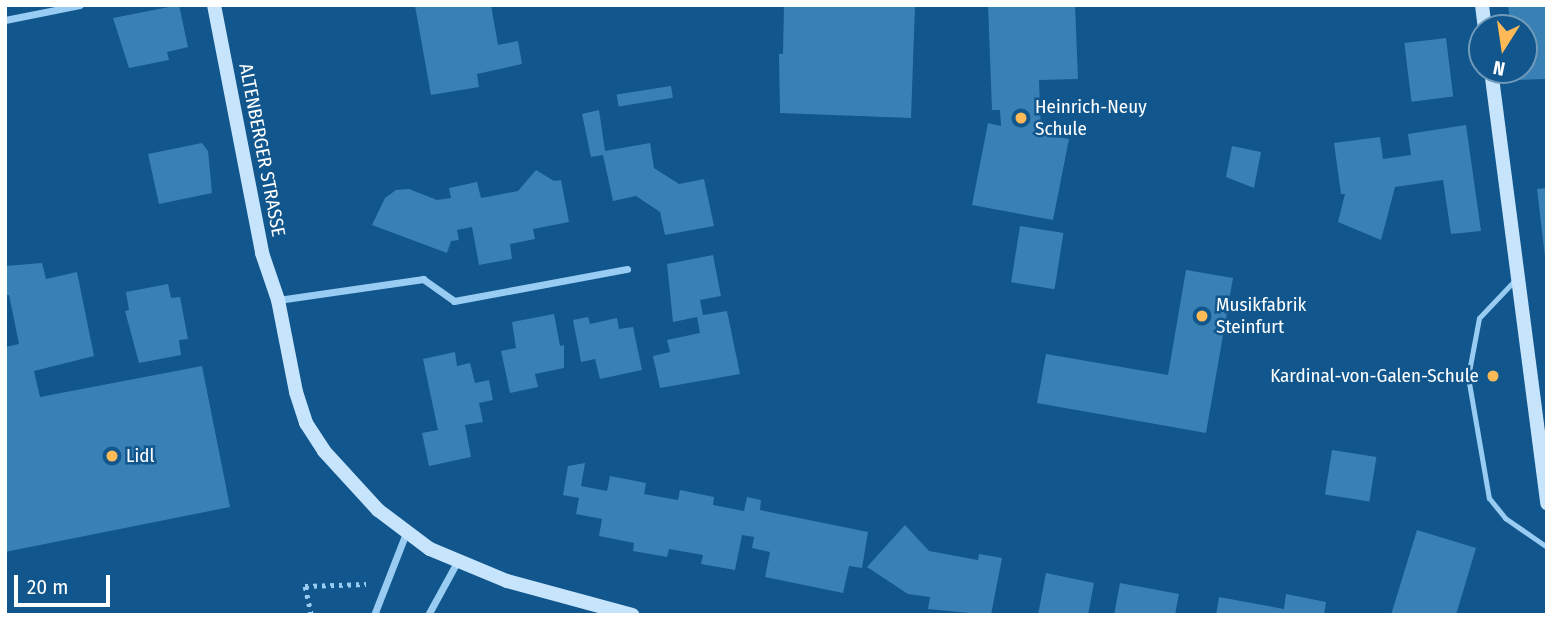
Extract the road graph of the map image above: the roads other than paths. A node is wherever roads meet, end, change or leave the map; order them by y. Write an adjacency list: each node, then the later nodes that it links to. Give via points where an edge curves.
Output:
1 (80, 5): 3 (street)
2 (214, 5): 7 (main road, ALTENBERGER STRASSE, via 262,253)
3 (5, 20)
4 (1493, 84): 6 (main road)
5 (627, 269): 7 (street, via 454,301 423,279)
6 (1520, 275): 8 (main road); 10 (lane, via 1479,318 1468,377 1489,498 1505,518)
7 (278, 300): 9 (main road, ALTENBERGER STRASSE, via 306,423 349,482)
8 (1547, 503)
9 (406, 533): 11 (main road, ALTENBERGER STRASSE); 12 (street)
10 (1547, 547)
11 (457, 562): 13 (street); 14 (main road, ALTENBERGER STRASSE, via 507,581)
12 (373, 615)
13 (428, 615)
14 (632, 615)

